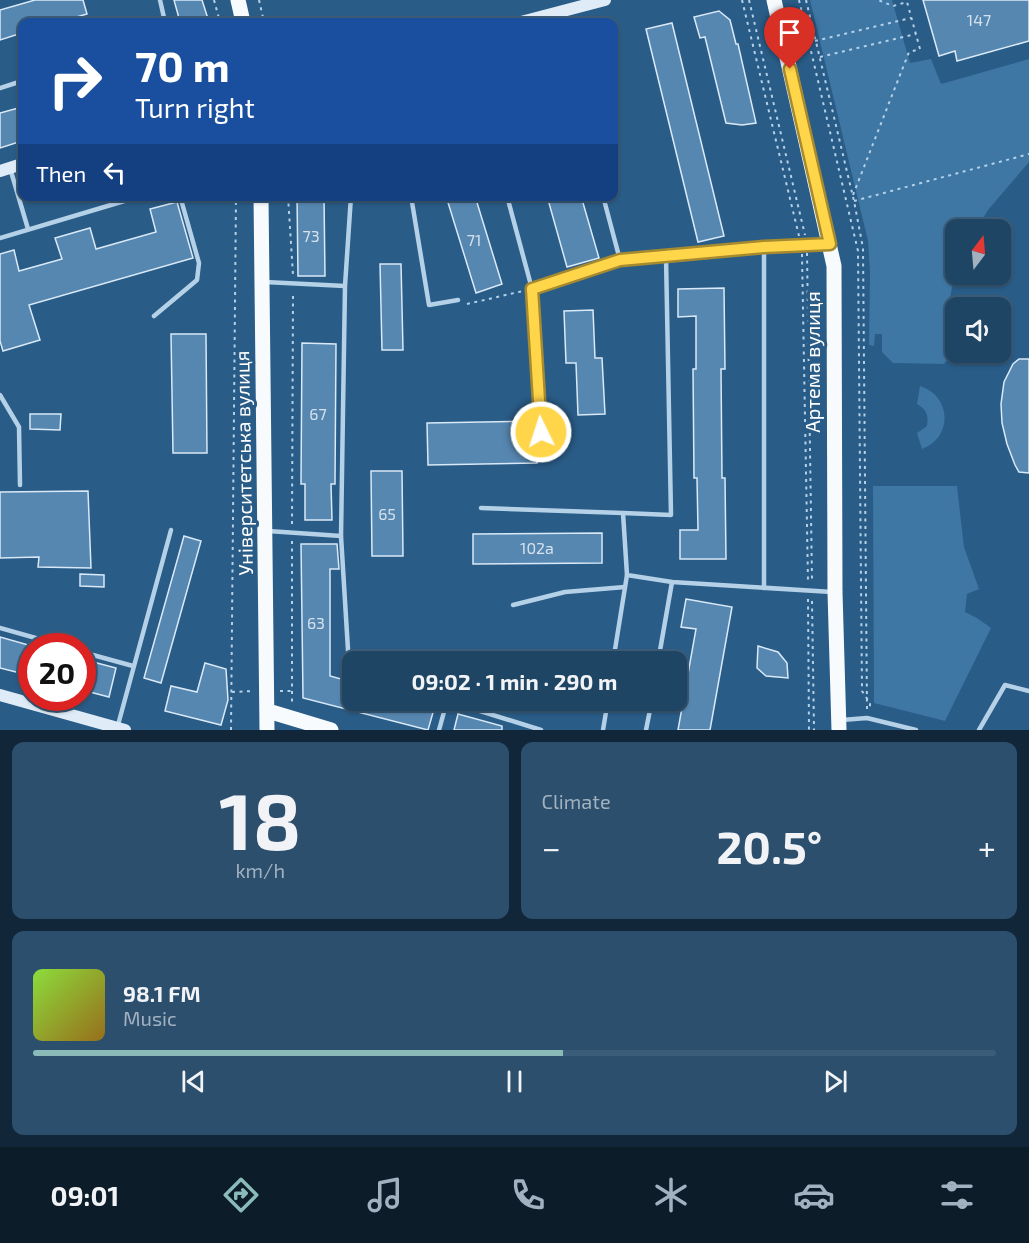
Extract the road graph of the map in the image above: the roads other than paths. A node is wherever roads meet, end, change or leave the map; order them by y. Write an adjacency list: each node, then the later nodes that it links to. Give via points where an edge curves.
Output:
1 (160, 0): 5 (lane)
2 (238, 0): 6 (main road)
3 (605, 0): 7 (street)
4 (774, 0): 22 (main road, Артема вулиця)
5 (164, 18)
6 (242, 18)
7 (556, 18)
8 (18, 82): 9 (lane)
9 (0, 88)
10 (11, 168): 11 (lane)
11 (18, 193)
12 (20, 201): 20 (lane)
13 (124, 201): 20 (lane)
14 (181, 201): 30 (lane, via 199,263 197,280)
15 (261, 201): 26 (main road, Університетська вулиця)
16 (351, 201): 27 (lane)
17 (412, 201): 29 (lane, via 429,304)
18 (508, 201): 28 (lane)
19 (604, 201): 25 (lane)
20 (28, 229): 21 (lane)
21 (0, 238)
22 (830, 244): 23 (lane); 43 (main road, Артема вулиця, via 834,266)
23 (764, 247): 24 (lane); 42 (lane)
24 (666, 257): 25 (lane); 35 (lane, via 671,515)
25 (620, 260): 28 (lane)
26 (263, 282): 27 (lane); 37 (main road, Університетська вулиця)
27 (345, 286): 38 (lane)
28 (532, 289): 32 (lane)
29 (458, 300)
30 (154, 316)
31 (0, 395): 33 (lane, via 19,427)
32 (541, 432)
33 (20, 484)
34 (481, 507): 35 (lane)
35 (623, 513): 39 (lane)
36 (171, 530): 51 (lane)
37 (266, 531): 38 (lane); 54 (main road, Університетська вулиця)
38 (341, 536): 47 (lane)
39 (627, 575): 40 (lane); 41 (lane)
40 (672, 582): 42 (lane); 49 (lane)
41 (625, 588): 44 (lane, via 565,592); 48 (lane)
42 (764, 588): 43 (lane)
43 (835, 592): 59 (main road, Артема вулиця)
44 (513, 605)
45 (0, 628): 46 (lane)
46 (18, 633)
47 (348, 651)
48 (616, 651)
49 (660, 651)
50 (96, 656): 51 (lane)
51 (133, 666): 60 (lane)
52 (1029, 691): 68 (lane, via 1005,685)
53 (0, 695): 60 (street)
54 (268, 711): 61 (main road, Університетська вулиця); 62 (main road)
55 (444, 711): 63 (lane)
56 (479, 711): 64 (lane)
57 (606, 711): 65 (lane)
58 (649, 711): 66 (lane)
59 (839, 725): 67 (lane, via 867,718)
60 (121, 729)
61 (267, 730)
62 (331, 730)
63 (439, 730)
64 (541, 730)
65 (603, 730)
66 (646, 730)
67 (916, 730)
68 (979, 730)

